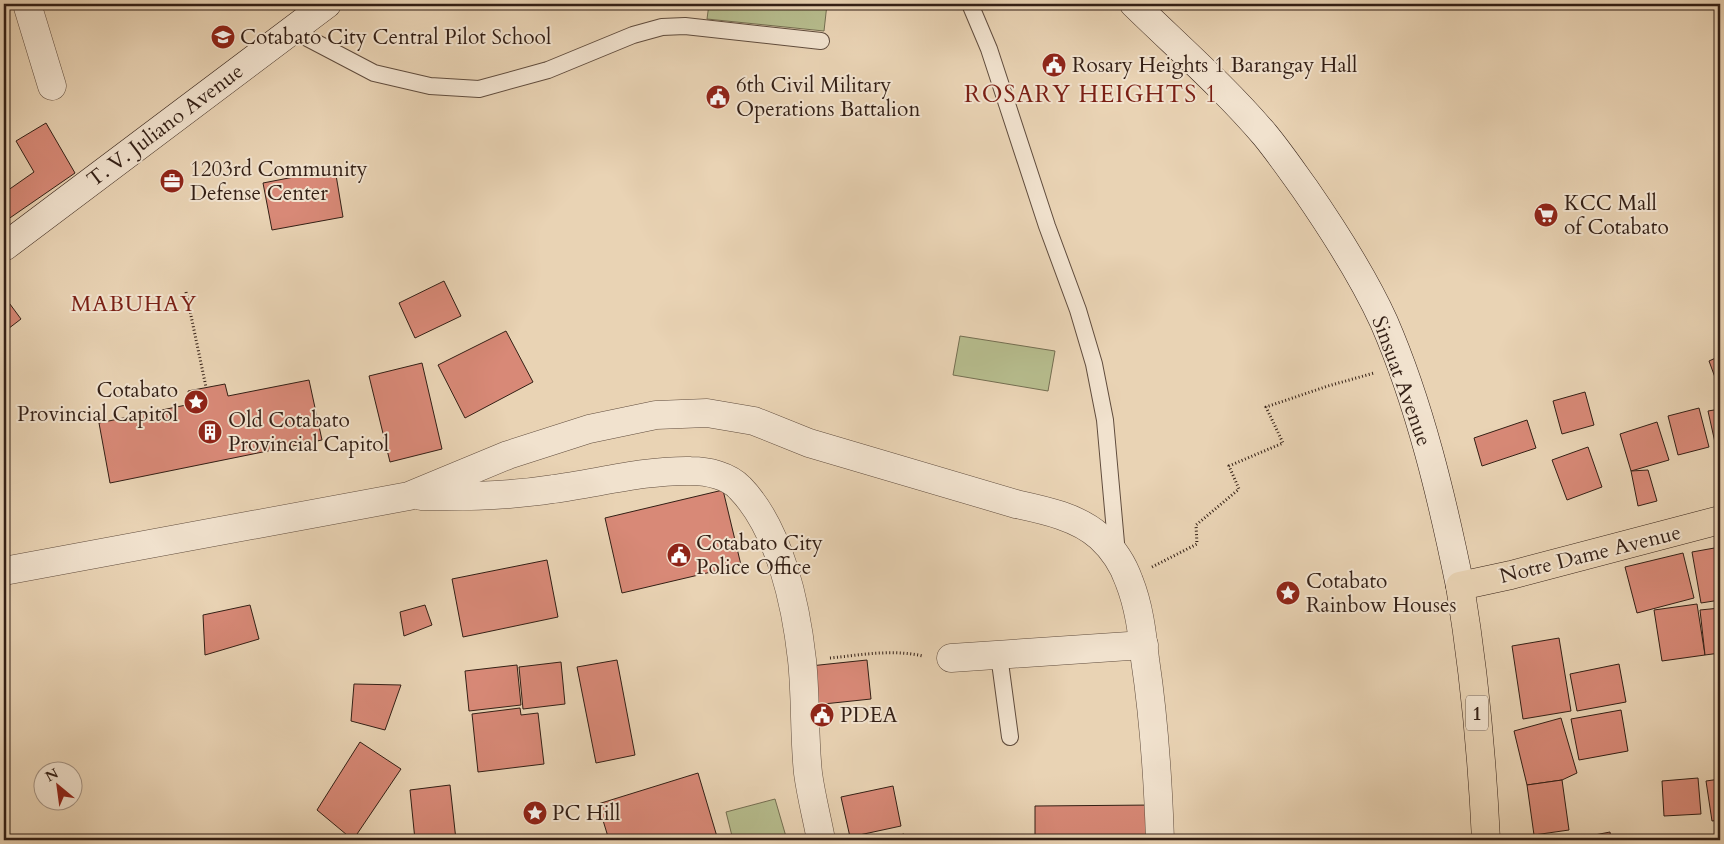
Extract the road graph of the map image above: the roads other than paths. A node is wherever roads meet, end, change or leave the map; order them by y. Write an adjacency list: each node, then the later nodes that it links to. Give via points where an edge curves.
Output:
1 (27, 4): 7 (street)
2 (327, 4): 5 (street, T. V. Juliano Avenue)
3 (970, 4): 11 (lane, via 989,49 1094,364 1105,420)
4 (1134, 4): 13 (street, Sinsuat Avenue / 1, via 1266,136 1326,220 1356,270 1383,322 1415,409 1447,521)
5 (292, 30): 6 (lane, via 374,73 430,86 479,89 548,70 633,35 662,27 685,26); 8 (street, T. V. Juliano Avenue)
6 (821, 41)
7 (52, 86)
8 (4, 247)
9 (409, 496): 11 (street, via 508,455 589,429 656,415 707,412 754,421 818,446 1046,511 1078,523 1100,536); 12 (street); 18 (street, via 505,496 633,476 692,471 718,474 739,487 756,508 773,539 788,585 802,661 808,774)
10 (1720, 520): 13 (main road, Notre Dame Avenue)
11 (1117, 556): 14 (street, via 1137,603)
12 (4, 571)
13 (1460, 586): 20 (main road, Sinsuat Avenue / 1, via 1481,745)
14 (1144, 645): 15 (street); 19 (street, via 1157,758)
15 (999, 655): 16 (street); 17 (lane)
16 (951, 658)
17 (1010, 737)
18 (821, 840)
19 (1160, 840)
20 (1486, 840)

